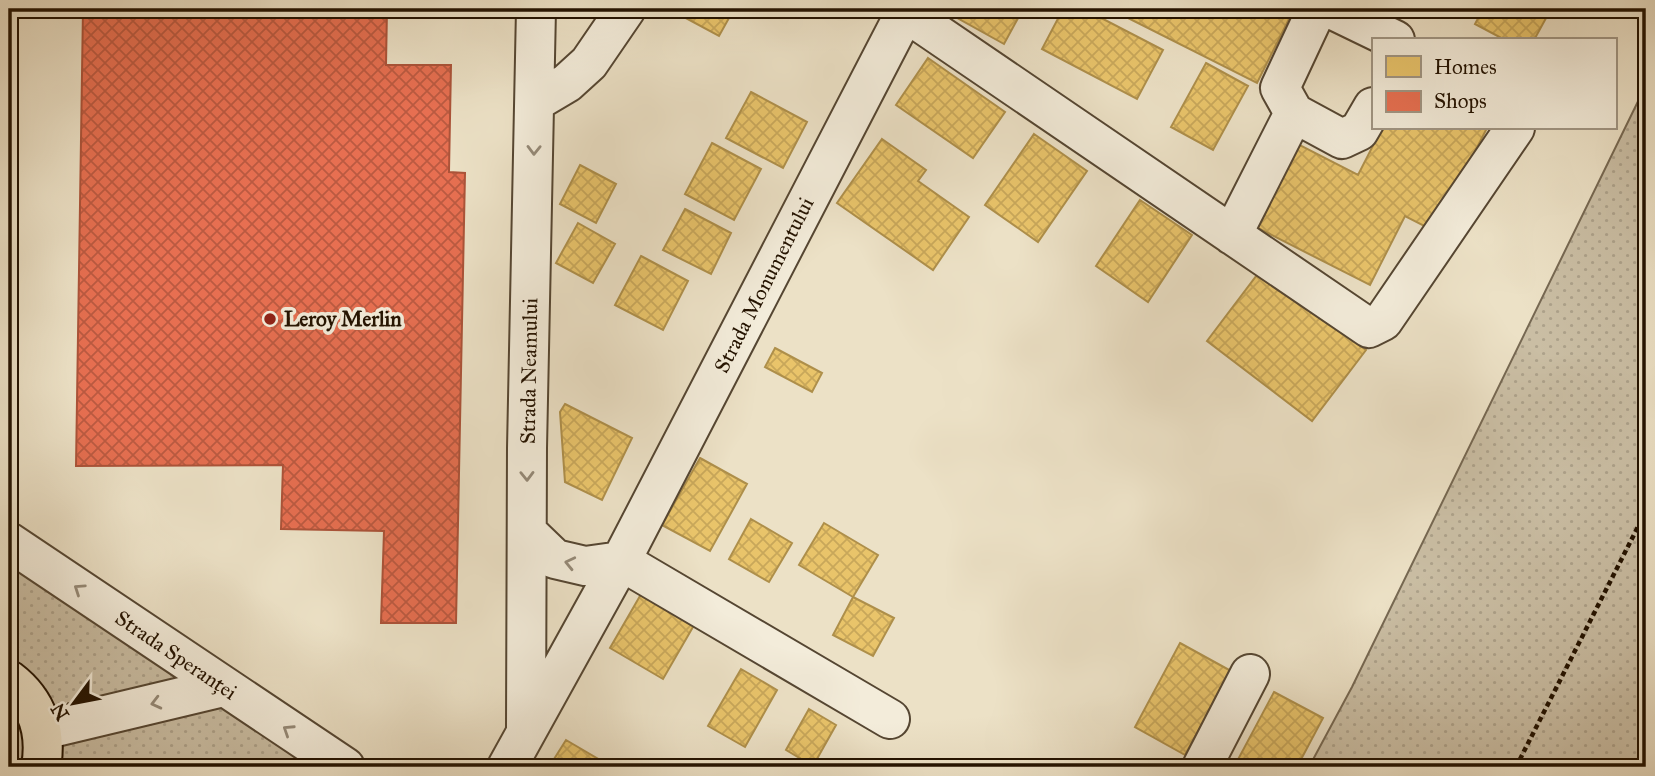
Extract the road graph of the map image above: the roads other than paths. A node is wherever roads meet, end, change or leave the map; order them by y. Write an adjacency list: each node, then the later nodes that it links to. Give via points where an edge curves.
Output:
1 (536, 9): 7 (street, Strada Neamului)
2 (626, 9): 7 (street, via 589,63)
3 (1317, 9): 9 (street, via 1280,88)
4 (1331, 9): 6 (street)
5 (906, 11): 11 (street); 14 (street, Strada Monumentului)
6 (1391, 38)
7 (535, 102): 12 (street, Strada Neamului, one-way to 12)
8 (1372, 109): 9 (street, via 1359,131 1342,139)
9 (1294, 113): 11 (street)
10 (1514, 130): 11 (street, via 1383,321 1369,328)
11 (1232, 235)
12 (528, 533): 14 (street, one-way to 12, via 584,566 555,559); 19 (street, Strada Neamului)
13 (9, 542): 17 (street, Strada Speranței, one-way to 13)
14 (621, 561): 18 (street); 19 (street, Strada Monumentului)
15 (1250, 674): 23 (street)
16 (9, 679): 20 (main road, via 36,711)
17 (223, 687): 20 (street, one-way to 20); 21 (street, Strada Speranței, one-way to 17)
18 (890, 719)
19 (526, 734): 22 (street, Strada Monumentului)
20 (42, 749)
21 (345, 767)
22 (507, 767)
23 (1202, 767)

